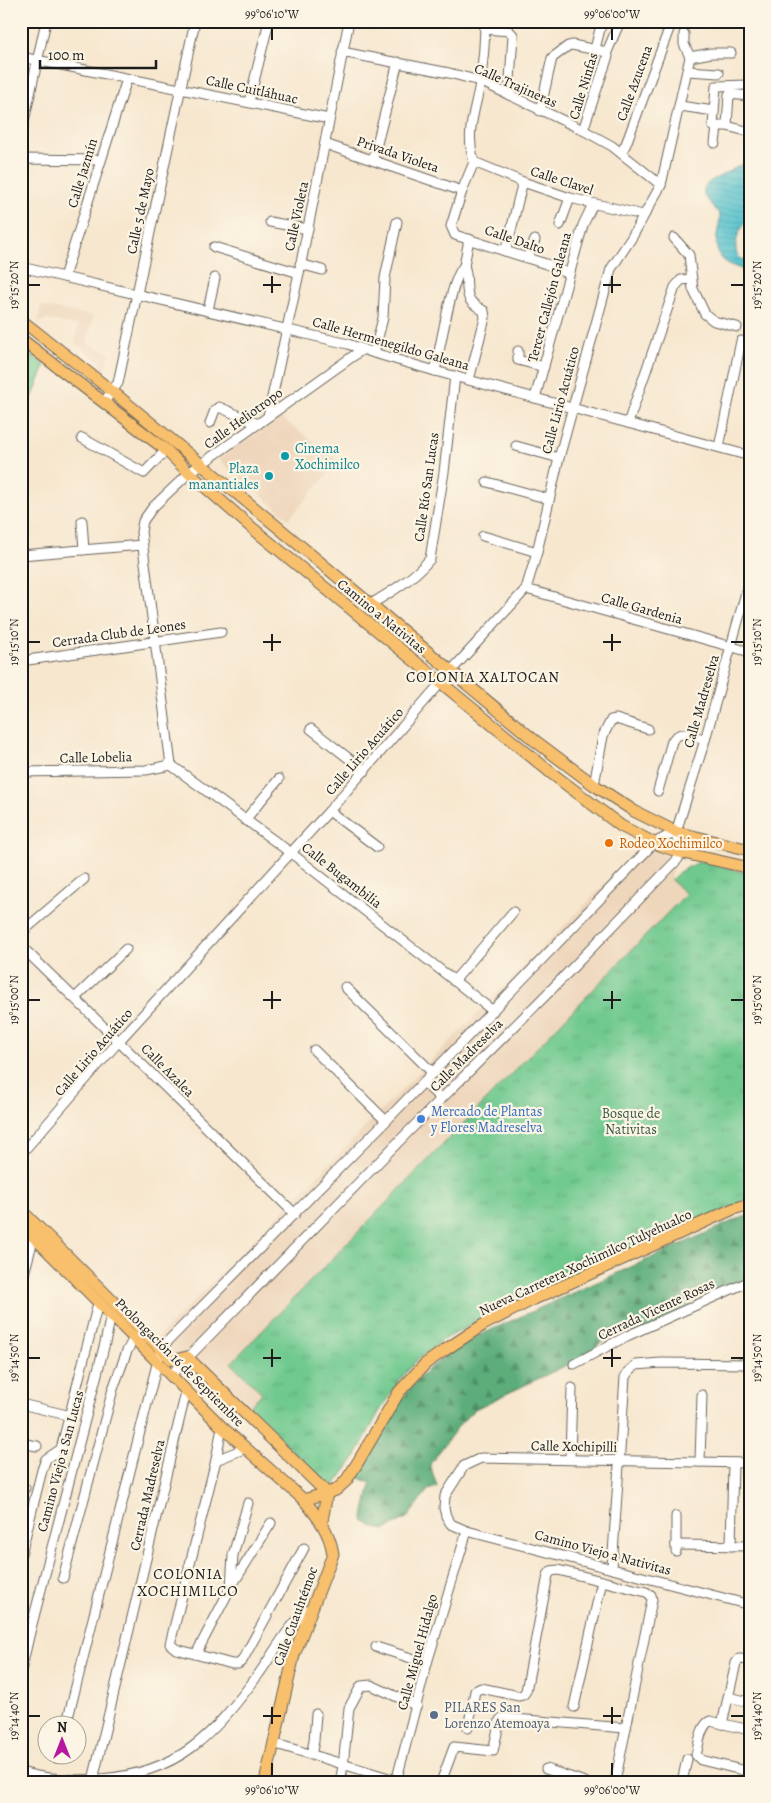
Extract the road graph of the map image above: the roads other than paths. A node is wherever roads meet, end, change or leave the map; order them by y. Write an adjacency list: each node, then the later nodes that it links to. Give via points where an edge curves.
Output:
1 (46, 21): 16 (street)
2 (195, 21): 23 (street, Calle 5 de Mayo)
3 (269, 21): 26 (street)
4 (348, 21): 11 (street, Calle Violeta)
5 (602, 21): 10 (street)
6 (620, 21): 12 (street, Calle Ninfas)
7 (672, 21): 37 (street, Calle Azucena)
8 (485, 25): 21 (street); 24 (street, via 513,35)
9 (684, 34): 15 (street, via 684,44)
10 (595, 49): 12 (street); 28 (street, via 568,46 552,58)
11 (342, 52): 17 (street, Calle Trajineras); 30 (street, Calle Violeta)
12 (607, 52): 32 (street, Calle Ninfas)
13 (730, 53): 15 (street)
14 (21, 57): 16 (street, Calle Cuitláhuac)
15 (690, 57): 18 (street, Calle Lirio Acuático)
16 (38, 61): 20 (street, Calle Cuitláhuac); 34 (street)
17 (398, 62): 21 (street, Calle Trajineras); 39 (street)
18 (687, 71): 19 (street); 27 (street, Calle Lirio Acuático)
19 (719, 73)
20 (127, 79): 23 (street, Calle Cuitláhuac); 40 (street, Calle Jazmín)
21 (480, 81): 24 (street, Calle Trajineras); 41 (street, via 470,132)
22 (749, 84): 29 (street, via 716,86)
23 (180, 88): 26 (street, Calle Cuitláhuac); 66 (street, Calle 5 de Mayo)
24 (509, 95): 28 (street, Calle Trajineras)
25 (750, 96): 31 (street, via 729,94)
26 (249, 102): 30 (street, Calle Cuitláhuac)
27 (680, 106): 29 (street); 43 (street, Calle Lirio Acuático)
28 (540, 111): 32 (street, Calle Trajineras)
29 (714, 111): 31 (street, via 712,126)
30 (329, 119): 36 (street, Calle Violeta)
31 (722, 126): 33 (street); 35 (street)
32 (584, 130): 37 (street, Calle Trajineras)
33 (750, 132)
34 (21, 135)
35 (715, 143)
36 (325, 144): 39 (street, Privada Violeta); 51 (street, Calle Violeta)
37 (621, 153): 43 (street, Calle Trajineras)
38 (21, 159): 40 (street)
39 (373, 159): 44 (street, Privada Violeta)
40 (100, 160): 63 (street, Calle Jazmín)
41 (474, 162): 42 (street, Calle Clavel); 44 (street)
42 (523, 182): 45 (street, Calle Clavel); 56 (street)
43 (661, 185): 47 (street, Calle Lirio Acuático)
44 (462, 190): 53 (street, Calle Dalto, via 451,226 455,235)
45 (570, 198): 46 (street, Calle Clavel); 50 (street)
46 (593, 204): 47 (street, Calle Clavel); 62 (street, Tercer Callejón Galeana)
47 (643, 215): 85 (street, Calle Lirio Acuático, via 611,269)
48 (270, 222): 51 (street)
49 (397, 222): 75 (street, via 385,278 384,318)
50 (560, 225)
51 (308, 229): 60 (street, Calle Violeta)
52 (674, 238): 65 (street, via 689,256)
53 (469, 239): 56 (street, Calle Dalto); 58 (street)
54 (535, 240): 57 (street)
55 (214, 248): 60 (street)
56 (505, 251): 57 (street, Calle Dalto)
57 (527, 258): 62 (street, Calle Dalto)
58 (464, 266): 79 (street, via 457,278); 81 (street, via 470,300 484,311 485,318)
59 (21, 267): 63 (street, Calle Hermenegildo Galeana)
60 (299, 269): 61 (street); 70 (street, Calle Violeta)
61 (322, 270)
62 (569, 274): 78 (street, Tercer Callejón Galeana)
63 (64, 277): 66 (street, Calle Hermenegildo Galeana)
64 (215, 278): 67 (street)
65 (691, 279): 69 (street, via 705,314 714,321); 88 (street, via 681,280 675,287)
66 (137, 293): 67 (street, Calle Hermenegildo Galeana); 82 (street, Calle 5 de Mayo, via 118,384)
67 (208, 310): 70 (street, Calle Hermenegildo Galeana)
68 (21, 320): 76 (main road, Camino a Nativitas)
69 (737, 327)
70 (286, 328): 73 (street, Calle Hermenegildo Galeana); 86 (street, Calle Violeta)
71 (21, 339): 77 (main road, Camino a Nativitas)
72 (741, 341): 92 (street)
73 (363, 349): 75 (street, Calle Hermenegildo Galeana); 86 (street, Calle Heliotropo)
74 (518, 351): 78 (street, via 518,360)
75 (374, 353): 79 (street, Calle Hermenegildo Galeana)
76 (66, 355): 77 (main road); 82 (main road, Camino a Nativitas)
77 (58, 366): 84 (main road, Camino a Nativitas)
78 (544, 367): 83 (street, Tercer Callejón Galeana)
79 (436, 371): 80 (street, Calle Hermenegildo Galeana)
80 (455, 376): 81 (street, Calle Hermenegildo Galeana); 108 (street, Calle Río San Lucas, via 442,490 430,559)
81 (469, 380): 83 (street, Calle Hermenegildo Galeana)
82 (113, 392): 84 (street, Calle 5 de Mayo); 96 (main road, Camino a Nativitas)
83 (535, 398): 85 (street, Calle Hermenegildo Galeana)
84 (104, 402): 93 (main road, Camino a Nativitas)
85 (573, 408): 88 (street, Calle Hermenegildo Galeana); 95 (street, Calle Lirio Acuático)
86 (268, 416): 89 (street, Calle Heliotropo)
87 (210, 423): 89 (street, via 219,408)
88 (628, 423): 92 (street, Calle Hermenegildo Galeana)
89 (258, 424): 96 (street, Calle Heliotropo)
90 (82, 438): 93 (street, via 144,473)
91 (516, 446): 95 (street)
92 (719, 447): 94 (street, Calle Hermenegildo Galeana)
93 (166, 450): 97 (main road, Camino a Nativitas)
94 (750, 456)
95 (559, 458): 99 (street, Calle Lirio Acuático)
96 (201, 464): 97 (street, Calle Heliotropo); 108 (main road, Camino a Nativitas)
97 (189, 473): 102 (street, Calle Heliotropo, via 143,521); 115 (main road, Camino a Nativitas, via 251,528)
98 (487, 482): 99 (street)
99 (549, 498): 104 (street, Calle Lirio Acuático)
100 (82, 522): 103 (street)
101 (483, 536): 104 (street)
102 (142, 545): 103 (street); 110 (street, Calle Heliotropo)
103 (84, 550): 105 (street)
104 (537, 552): 107 (street, Calle Lirio Acuático)
105 (21, 555)
106 (750, 578): 111 (street, Calle Madreselva)
107 (526, 589): 111 (street, Calle Gardenia); 114 (street, Calle Lirio Acuático)
108 (372, 604): 114 (main road, Camino a Nativitas)
109 (221, 632): 110 (street, Cerrada Club de Leones)
110 (154, 641): 113 (street, Cerrada Club de Leones); 119 (street, Calle Heliotropo)
111 (731, 647): 112 (street, Calle Gardenia); 118 (street, Calle Madreselva)
112 (750, 652)
113 (21, 661)
114 (451, 671): 115 (street, Calle Lirio Acuático); 123 (main road, Camino a Nativitas)
115 (441, 683): 120 (street, Calle Lirio Acuático); 128 (main road, Camino a Nativitas, via 621,826)
116 (311, 729): 120 (street)
117 (648, 729): 123 (street, via 611,720 603,736)
118 (705, 740): 124 (street, via 679,733 676,736); 127 (street, Calle Madreselva)
119 (171, 765): 121 (street, Calle Lobelia, via 146,770); 126 (street, Calle Bugambilia)
120 (365, 770): 125 (street, Calle Lirio Acuático)
121 (21, 772)
122 (279, 779): 126 (street)
123 (594, 785): 127 (main road, Camino a Nativitas, via 634,811)
124 (658, 791)
125 (329, 812): 129 (street); 132 (street, Calle Lirio Acuático)
126 (245, 820): 132 (street, Calle Bugambilia)
127 (676, 832): 128 (street, Calle Madreselva); 130 (main road, Camino a Nativitas); 131 (street, Calle Madreselva)
128 (654, 843): 131 (main road, Camino a Nativitas); 142 (street, Calle Madreselva)
129 (377, 847)
130 (750, 850)
131 (679, 852): 133 (main road, Camino a Nativitas); 147 (street, Calle Madreselva, via 678,859 665,873)
132 (291, 853): 139 (street, Calle Bugambilia); 143 (street, Calle Lirio Acuático)
133 (750, 868)
134 (84, 879): 136 (street)
135 (513, 912): 139 (street)
136 (21, 933)
137 (21, 946): 141 (street, Calle Azalea)
138 (126, 949): 141 (street)
139 (454, 981): 142 (street, Calle Bugambilia)
140 (345, 987): 145 (street)
141 (75, 998): 143 (street, Calle Azalea)
142 (493, 1011): 145 (street, Calle Madreselva)
143 (119, 1041): 149 (street, Calle Lirio Acuático); 152 (street, Calle Azalea)
144 (314, 1050): 148 (street)
145 (432, 1073): 146 (street, Calle Madreselva)
146 (424, 1082): 147 (street); 148 (street, Calle Madreselva)
147 (441, 1099): 161 (street, Calle Madreselva)
148 (386, 1121): 152 (street, Calle Madreselva)
149 (21, 1154)
150 (750, 1204): 181 (main road, Nueva Carretera Xochimilco Tulyehualco, via 532,1300 483,1325 442,1352 399,1392 346,1481)
151 (21, 1210): 160 (main road, Prolongación 16 de Septiembre)
152 (295, 1214): 160 (street, Calle Madreselva)
153 (21, 1224): 154 (main road, Prolongación 16 de Septiembre)
154 (34, 1236): 156 (street); 157 (main road, Prolongación 16 de Septiembre)
155 (750, 1281): 163 (street, Cerrada Vicente Rosas, via 627,1336)
156 (21, 1285)
157 (98, 1303): 158 (main road, Prolongación 16 de Septiembre); 170 (street)
158 (111, 1315): 159 (main road, Prolongación 16 de Septiembre); 203 (street, Camino Viejo a San Lucas)
159 (134, 1338): 162 (main road, Prolongación 16 de Septiembre); 194 (street, via 113,1389)
160 (161, 1348): 161 (main road, Prolongación 16 de Septiembre, via 170,1359); 162 (street)
161 (187, 1358): 165 (street, Calle Madreselva); 181 (main road)
162 (158, 1362): 165 (main road, Prolongación 16 de Septiembre); 209 (street)
163 (574, 1364)
164 (750, 1364): 177 (street, via 636,1365 625,1376)
165 (170, 1376): 167 (main road, Prolongación 16 de Septiembre)
166 (572, 1388): 175 (street)
167 (186, 1392): 171 (main road, Prolongación 16 de Septiembre); 221 (street, Cerrada Madreselva)
168 (702, 1395): 178 (street)
169 (21, 1404): 170 (street)
170 (71, 1416): 192 (street, via 61,1449 46,1459 42,1470)
171 (222, 1427): 174 (main road, Prolongación 16 de Septiembre); 176 (street)
172 (21, 1443): 173 (street)
173 (36, 1446)
174 (246, 1448): 176 (street); 182 (main road, Prolongación 16 de Septiembre)
175 (570, 1459): 177 (street, Calle Xochipilli); 187 (street, Calle Xochipilli, via 481,1458 472,1461 464,1466 445,1496 444,1508)
176 (216, 1460): 200 (street, via 170,1644 176,1650)
177 (620, 1460): 178 (street, Calle Xochipilli); 193 (street)
178 (700, 1462): 179 (street, Calle Xochipilli)
179 (733, 1463): 180 (street, Calle Xochipilli); 189 (street)
180 (750, 1463)
181 (327, 1493): 182 (main road); 185 (main road)
182 (304, 1500): 185 (main road, Calle Cuauhtémoc)
183 (248, 1502): 196 (street, via 233,1555)
184 (676, 1516): 189 (street, via 676,1548)
185 (322, 1522): 198 (main road, Calle Cuauhtémoc, via 333,1554)
186 (271, 1523): 196 (street)
187 (451, 1524): 188 (street, Camino Viejo a Nativitas)
188 (467, 1531): 193 (street, Camino Viejo a Nativitas); 202 (street, Calle Miguel Hidalgo)
189 (731, 1546): 190 (street)
190 (750, 1546)
191 (304, 1548): 200 (street, via 238,1664)
192 (21, 1554)
193 (612, 1568): 197 (street, Camino Viejo a Nativitas)
194 (63, 1578)
195 (602, 1581): 207 (street); 211 (street, via 558,1570 548,1574 526,1691 519,1696 478,1688); 212 (street, via 646,1592 652,1600)
196 (231, 1587): 200 (street)
197 (750, 1605)
198 (313, 1607): 214 (main road, Calle Cuauhtémoc, via 294,1655); 221 (street, via 295,1622 226,1716 199,1744 156,1768 124,1777)
199 (376, 1647): 202 (street)
200 (196, 1654)
201 (750, 1660): 204 (street, via 739,1659 736,1663)
202 (427, 1663): 206 (street, Calle Miguel Hidalgo)
203 (21, 1671)
204 (728, 1697): 205 (street); 210 (street)
205 (750, 1702)
206 (417, 1706): 217 (street, via 371,1685 361,1686 349,1708); 222 (street, Calle Miguel Hidalgo)
207 (574, 1707)
208 (316, 1714): 215 (street)
209 (69, 1716)
210 (722, 1724): 213 (street); 220 (street, via 707,1722 696,1756)
211 (468, 1728)
212 (625, 1728): 225 (street, via 502,1718 493,1751 454,1747); 227 (street)
213 (750, 1730)
214 (273, 1744): 215 (street); 223 (main road, Calle Cuauhtémoc)
215 (311, 1755): 217 (street)
216 (687, 1759): 228 (street)
217 (343, 1766): 222 (street); 224 (street)
218 (546, 1769): 226 (street)
219 (21, 1772): 221 (street, via 59,1780)
220 (750, 1772)
221 (93, 1780)
222 (398, 1781)
223 (265, 1782)
224 (340, 1782)
225 (441, 1782)
226 (585, 1782)
227 (615, 1782)
228 (682, 1782)

